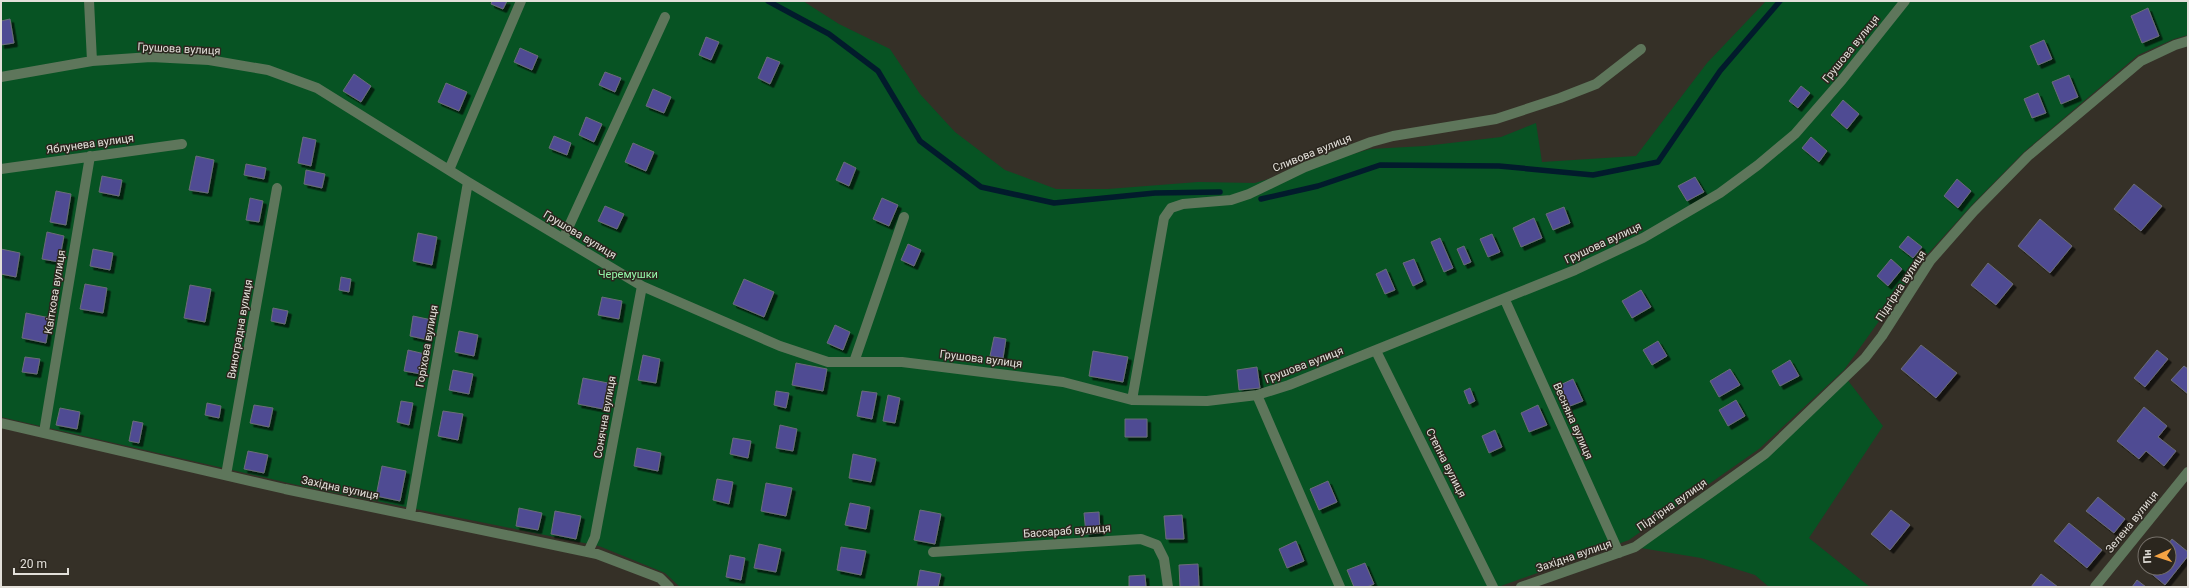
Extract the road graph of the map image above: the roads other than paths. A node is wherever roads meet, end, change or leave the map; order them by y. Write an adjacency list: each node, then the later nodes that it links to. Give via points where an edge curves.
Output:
1 (89, 1): 7 (street)
2 (522, 1): 12 (street)
3 (1905, 1): 18 (street, Грушова вулиця, via 1795,134 1758,165 1720,193 1643,238)
4 (664, 17): 16 (street)
5 (2188, 41): 28 (street, Підгірна вулиця, via 2141,61 2028,156 1930,261 1882,336 1846,378 1765,454)
6 (1641, 49): 22 (street, Сливова вулиця, via 1596,84 1560,98 1496,119 1393,136 1305,167 1237,198 1183,204 1171,208 1164,218)
7 (92, 62): 8 (street, Грушова вулиця); 12 (street, Грушова вулиця, via 151,57 209,60 268,70 317,88)
8 (1, 77)
9 (182, 144): 10 (street, Яблунева вулиця)
10 (90, 156): 11 (street, Яблунева вулиця); 24 (street, Квіткова вулиця)
11 (1, 168)
12 (449, 170): 13 (street, Грушова вулиця)
13 (468, 182): 16 (street, Грушова вулиця); 27 (street, Горіхова вулиця)
14 (277, 188): 26 (street, Виноградна вулиця)
15 (904, 217): 20 (street)
16 (564, 239): 17 (street, Грушова вулиця)
17 (642, 286): 20 (street, Грушова вулиця, via 780,346 828,362); 29 (street, Сонячна вулиця, via 595,537)
18 (1505, 300): 19 (street, Грушова вулиця); 31 (street, Весняна вулиця)
19 (1376, 351): 21 (street, Грушова вулиця); 35 (street, Степна вулиця)
20 (854, 362): 22 (street, Грушова вулиця, via 902,362 1063,382)
21 (1257, 395): 22 (street, Грушова вулиця, via 1207,402); 34 (street)
22 (1132, 400)
23 (1, 423): 24 (street, Західна вулиця)
24 (44, 432): 26 (street, Західна вулиця)
25 (2188, 472): 37 (street, Зелена вулиця)
26 (226, 475): 27 (street, Західна вулиця)
27 (410, 515): 29 (street, Західна вулиця)
28 (1634, 547): 31 (street, Західна вулиця)
29 (588, 552): 32 (street, Західна вулиця, via 660,578)
30 (933, 552): 33 (street, Бассараб вулиця, via 1141,539 1157,545 1164,559)
31 (1619, 553): 36 (street, Західна вулиця)
32 (669, 587)
33 (1168, 587)
34 (1340, 587)
35 (1493, 587)
36 (1521, 587)
37 (2095, 587)

